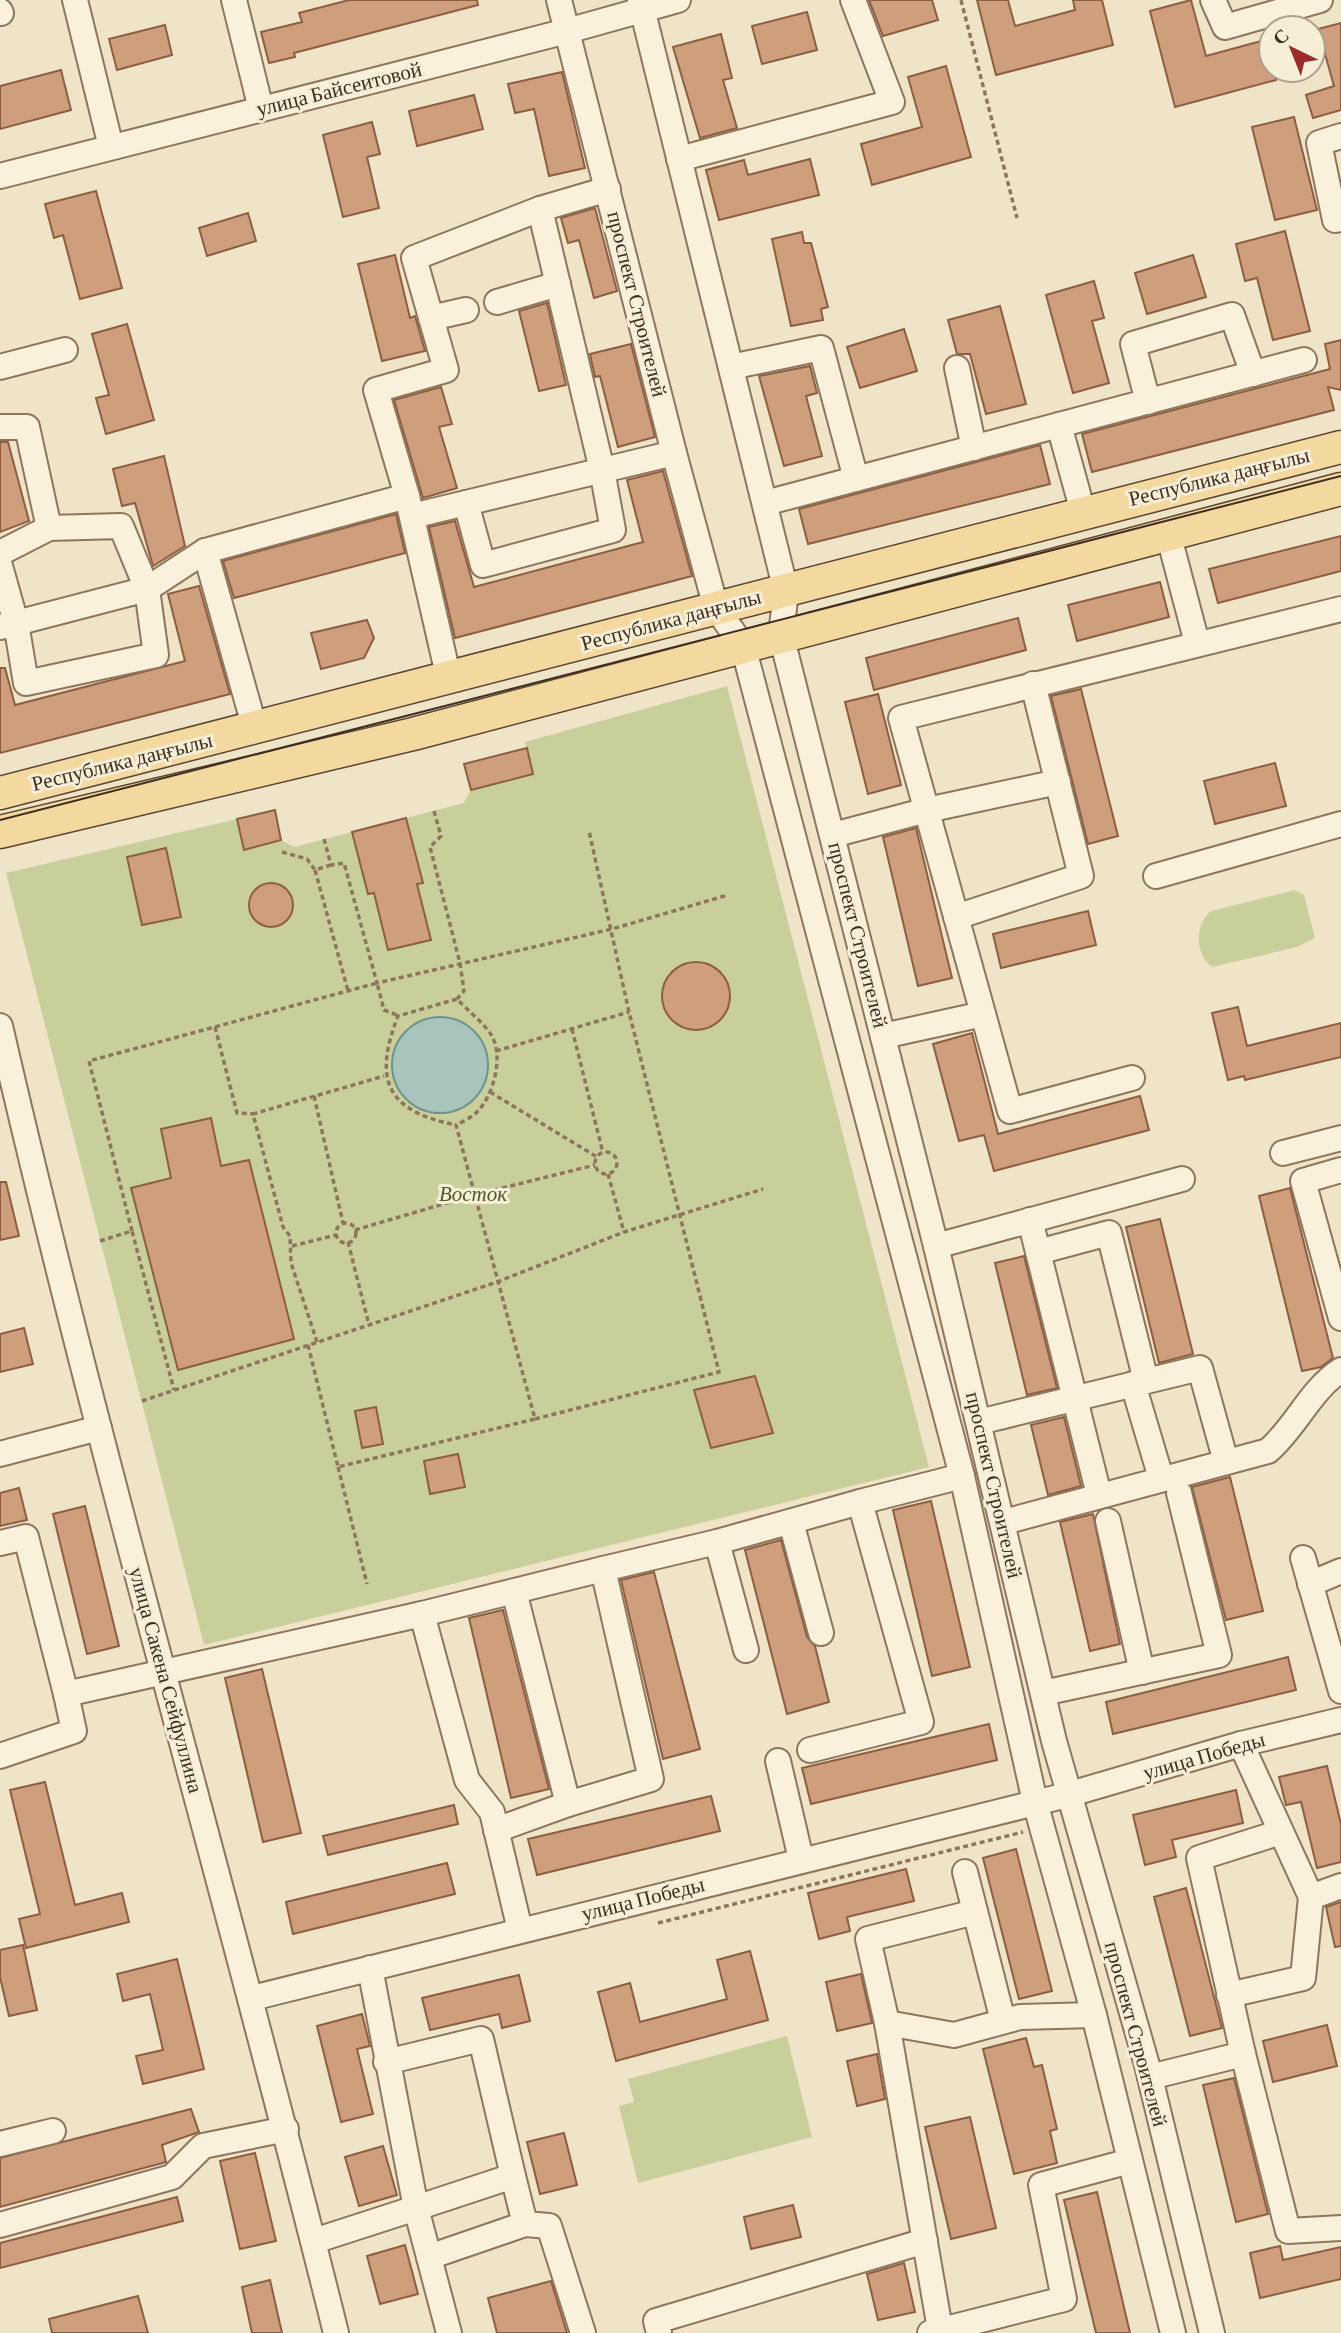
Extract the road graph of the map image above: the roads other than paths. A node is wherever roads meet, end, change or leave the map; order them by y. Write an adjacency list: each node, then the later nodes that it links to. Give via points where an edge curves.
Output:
1 (75, 0): 12 (street)
2 (234, 0): 10 (street)
3 (559, 0): 9 (street, проспект Строителей)
4 (678, 0): 8 (street, улица Байсеитовой)
5 (853, 0): 13 (street, via 892,102)
6 (1213, 0): 7 (street, via 1225,27)
7 (1320, 0)
8 (641, 4): 9 (street, улица Байсеитовой); 13 (street)
9 (567, 32): 10 (street, улица Байсеитовой); 15 (street, проспект Строителей)
10 (261, 109): 12 (street, улица Байсеитовой)
11 (1341, 136): 17 (street, via 1318,143 1335,220)
12 (111, 147): 14 (street, улица Байсеитовой)
13 (679, 159): 25 (street)
14 (0, 176)
15 (608, 189): 16 (street); 33 (street, проспект Строителей)
16 (540, 209): 18 (street); 21 (street, via 414,258)
17 (1341, 219)
18 (558, 284): 19 (street); 34 (street)
19 (497, 302)
20 (466, 310): 21 (street)
21 (431, 318): 39 (street, via 446,370 376,390)
22 (65, 349): 24 (street)
23 (1304, 360): 27 (street)
24 (0, 367)
25 (731, 367): 35 (street, via 821,348); 38 (street)
26 (957, 368): 32 (street)
27 (1253, 374): 28 (street); 28 (street, via 1232,315 1133,344)
28 (1148, 402): 29 (street)
29 (1059, 425): 32 (street); 40 (street)
30 (0, 427): 41 (street, via 27,427)
31 (1341, 447): 40 (main road, Республика даңғылы)
32 (974, 448): 35 (street)
33 (674, 453): 34 (street); 48 (street, проспект Строителей)
34 (602, 470): 37 (street); 37 (street, via 613,530 483,565)
35 (856, 479): 38 (street)
36 (1341, 489): 42 (main road, Республика даңғылы)
37 (466, 503): 39 (street)
38 (765, 503): 47 (street)
39 (409, 506): 43 (street); 54 (street)
40 (1083, 512): 47 (main road, Республика даңғылы)
41 (49, 528): 44 (street); 46 (street, via 121,526)
42 (1168, 533): 51 (main road, Республика даңғылы); 52 (street)
43 (205, 551): 46 (street); 56 (street)
44 (0, 553)
45 (0, 566): 50 (street)
46 (147, 589): 50 (street); 50 (street, via 156,655 26,683)
47 (786, 591): 48 (main road, Республика даңғылы); 51 (street)
48 (716, 608): 53 (street); 54 (main road, Республика даңғылы)
49 (1341, 609): 52 (street)
50 (8, 625)
51 (781, 635): 53 (main road, Республика даңғылы); 62 (street, проспект Строителей)
52 (1198, 643): 55 (street)
53 (743, 646): 61 (main road, Республика даңғылы, via 413,734); 85 (street, проспект Строителей)
54 (449, 679): 56 (main road, Республика даңғылы)
55 (1034, 684): 57 (street); 59 (street, via 901,718)
56 (255, 729): 58 (main road, Республика даңғылы)
57 (1058, 782): 59 (street); 64 (street, via 1081,876)
58 (0, 793)
59 (927, 810): 62 (street); 64 (street)
60 (1341, 824): 63 (street)
61 (0, 832)
62 (833, 835): 67 (street, проспект Строителей)
63 (1156, 876)
64 (957, 918): 65 (street)
65 (983, 1014): 67 (street); 69 (street, via 1010,1111)
66 (0, 1026): 68 (street, улица Сакена Сейфуллина)
67 (883, 1036): 75 (street, проспект Строителей)
68 (5, 1069): 82 (street, улица Сакена Сейфуллина)
69 (1132, 1078)
70 (1341, 1138): 71 (street)
71 (1283, 1153)
72 (1341, 1170): 77 (street, via 1303,1181)
73 (1182, 1179): 74 (street)
74 (1030, 1220): 75 (street); 76 (street)
75 (936, 1246): 81 (street, проспект Строителей)
76 (1038, 1252): 79 (street, via 1109,1233); 80 (street)
77 (1341, 1318)
78 (1341, 1370): 84 (street, via 1323,1382 1286,1436 1268,1451)
79 (1139, 1383): 80 (street); 84 (street, via 1200,1368); 87 (street)
80 (1075, 1399): 81 (street); 86 (street)
81 (979, 1422): 91 (street, проспект Строителей)
82 (99, 1428): 83 (street); 102 (street, улица Сакена Сейфуллина)
83 (0, 1454)
84 (1226, 1462): 87 (street)
85 (962, 1476): 88 (street); 113 (street, проспект Строителей)
86 (1096, 1482)
87 (1170, 1486): 91 (street); 103 (street, via 1219,1655)
88 (860, 1502): 90 (street); 109 (street, via 921,1722)
89 (1108, 1521): 103 (street)
90 (791, 1522): 92 (street); 100 (street)
91 (1004, 1522): 105 (street, проспект Строителей)
92 (718, 1542): 95 (street); 101 (street)
93 (0, 1543): 106 (street, via 26,1537)
94 (1303, 1559): 97 (street)
95 (603, 1569): 98 (street); 114 (street, via 651,1779)
96 (1341, 1571): 97 (street)
97 (1310, 1584): 104 (street)
98 (514, 1591): 99 (street); 114 (street)
99 (422, 1614): 102 (street); 115 (street, via 456,1779 492,1812)
100 (821, 1633)
101 (746, 1650)
102 (163, 1671): 106 (street); 125 (street, улица Сакена Сейфуллина)
103 (1142, 1672): 105 (street)
104 (1341, 1692)
105 (1043, 1693): 112 (street, проспект Строителей)
106 (65, 1694): 110 (street, via 74,1731)
107 (1341, 1720): 108 (street, улица Победы)
108 (1241, 1744): 112 (street, улица Победы); 116 (street)
109 (810, 1750)
110 (0, 1756)
111 (778, 1761): 117 (street)
112 (1067, 1796): 113 (street, улица Победы); 131 (street, проспект Строителей)
113 (1035, 1802): 117 (street, улица Победы); 126 (street, проспект Строителей)
114 (568, 1804): 115 (street)
115 (496, 1830): 122 (street)
116 (1281, 1832): 120 (street); 124 (street, via 1199,1857)
117 (801, 1860): 122 (street, улица Победы)
118 (965, 1872): 121 (street)
119 (1341, 1886): 120 (street)
120 (1311, 1896): 124 (street, via 1303,1978)
121 (975, 1912): 127 (street); 128 (street, via 868,1940)
122 (520, 1930): 123 (street, улица Победы)
123 (370, 1968): 125 (street, улица Победы); 130 (street)
124 (1230, 1995): 129 (street)
125 (252, 1998): 132 (street, улица Сакена Сейфуллина)
126 (1094, 2015): 127 (street); 135 (street, проспект Строителей)
127 (1003, 2021): 128 (street, via 954,2035)
128 (887, 2023): 142 (street)
129 (1242, 2054): 131 (street); 140 (street, via 1288,2231)
130 (386, 2062): 136 (street, via 481,2039); 137 (street)
131 (1150, 2077): 150 (street, проспект Строителей)
132 (286, 2129): 139 (street, via 202,2146 172,2177); 141 (street, улица Сакена Сейфуллина)
133 (53, 2131): 134 (street)
134 (0, 2144)
135 (1130, 2161): 144 (street, via 1041,2185 1064,2299); 149 (street, проспект Строителей)
136 (513, 2176): 137 (street); 138 (street)
137 (416, 2208): 141 (street); 143 (street)
138 (524, 2224): 143 (street); 147 (street, via 549,2226)
139 (0, 2225)
140 (1341, 2228)
141 (314, 2241): 145 (street, улица Сакена Сейфуллина)
142 (925, 2241): 144 (street); 148 (street, via 656,2320)
143 (429, 2258): 146 (street)
144 (935, 2331)
145 (337, 2333)
146 (449, 2333)
147 (583, 2333)
148 (659, 2333)
149 (1173, 2333)
150 (1212, 2333)

